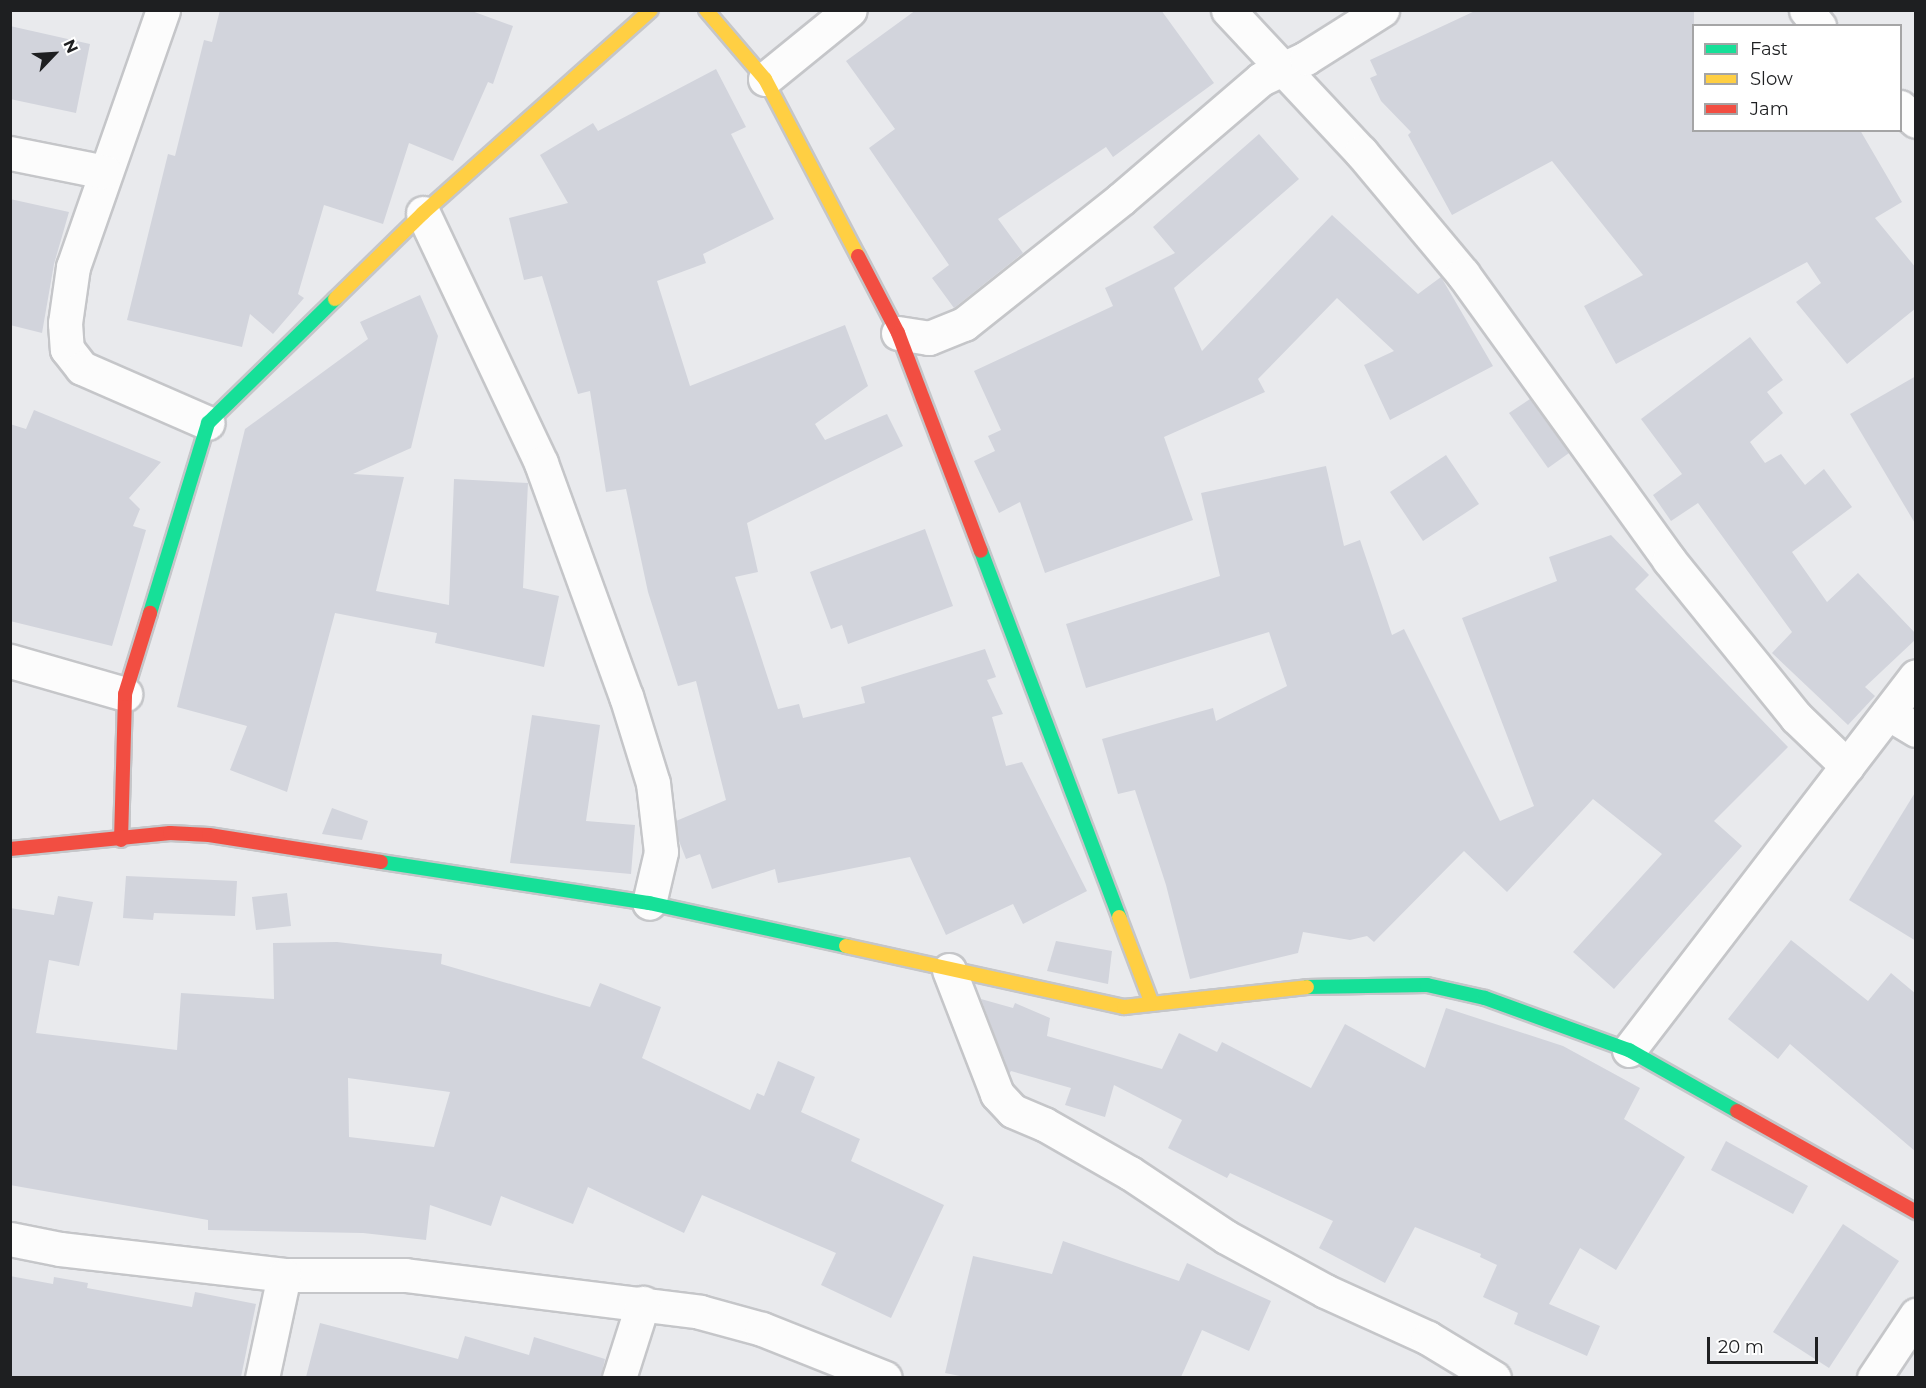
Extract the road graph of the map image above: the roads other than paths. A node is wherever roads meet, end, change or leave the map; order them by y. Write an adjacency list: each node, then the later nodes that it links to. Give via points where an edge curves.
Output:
1 (164, 10): 14 (street)
2 (651, 10): 15 (street)
3 (706, 10): 10 (street)
4 (850, 10): 10 (street)
5 (1228, 10): 9 (street)
6 (1382, 10): 9 (street, via 1306,58)
7 (1806, 10): 8 (street)
8 (1817, 24)
9 (1281, 67): 16 (street, via 1231,101 1121,199 964,324 929,338); 22 (street, via 1361,152 1463,274 1669,560 1796,717)
10 (765, 79): 16 (street)
11 (1902, 108): 12 (street)
12 (1916, 121)
13 (10, 153): 14 (street)
14 (105, 172): 17 (street, via 73,267 65,323 68,349 82,368)
15 (423, 213): 17 (street); 25 (street, via 541,464 626,696 653,783 661,852)
16 (898, 333): 27 (street)
17 (208, 423): 20 (street)
18 (10, 661): 20 (street)
19 (1916, 676): 21 (street)
20 (125, 694): 23 (street)
21 (1902, 722): 22 (street)
22 (1847, 766): 28 (street)
23 (121, 840): 24 (street); 25 (street, via 170,833 209,835)
24 (10, 849)
25 (650, 903): 26 (street)
26 (949, 970): 27 (street, via 1124,1007); 37 (street, via 997,1094 1013,1111 1044,1124 1130,1173 1226,1237 1325,1291 1428,1338)
27 (1152, 1004): 28 (street, via 1319,986 1427,985 1485,998)
28 (1629, 1050): 29 (street)
29 (1916, 1212)
30 (10, 1239): 31 (street, via 60,1249)
31 (284, 1275): 32 (street, via 405,1275); 34 (street)
32 (643, 1303): 35 (street); 36 (street, via 762,1329)
33 (1916, 1315): 38 (street)
34 (262, 1377)
35 (619, 1377)
36 (885, 1377)
37 (1494, 1377)
38 (1874, 1377)

